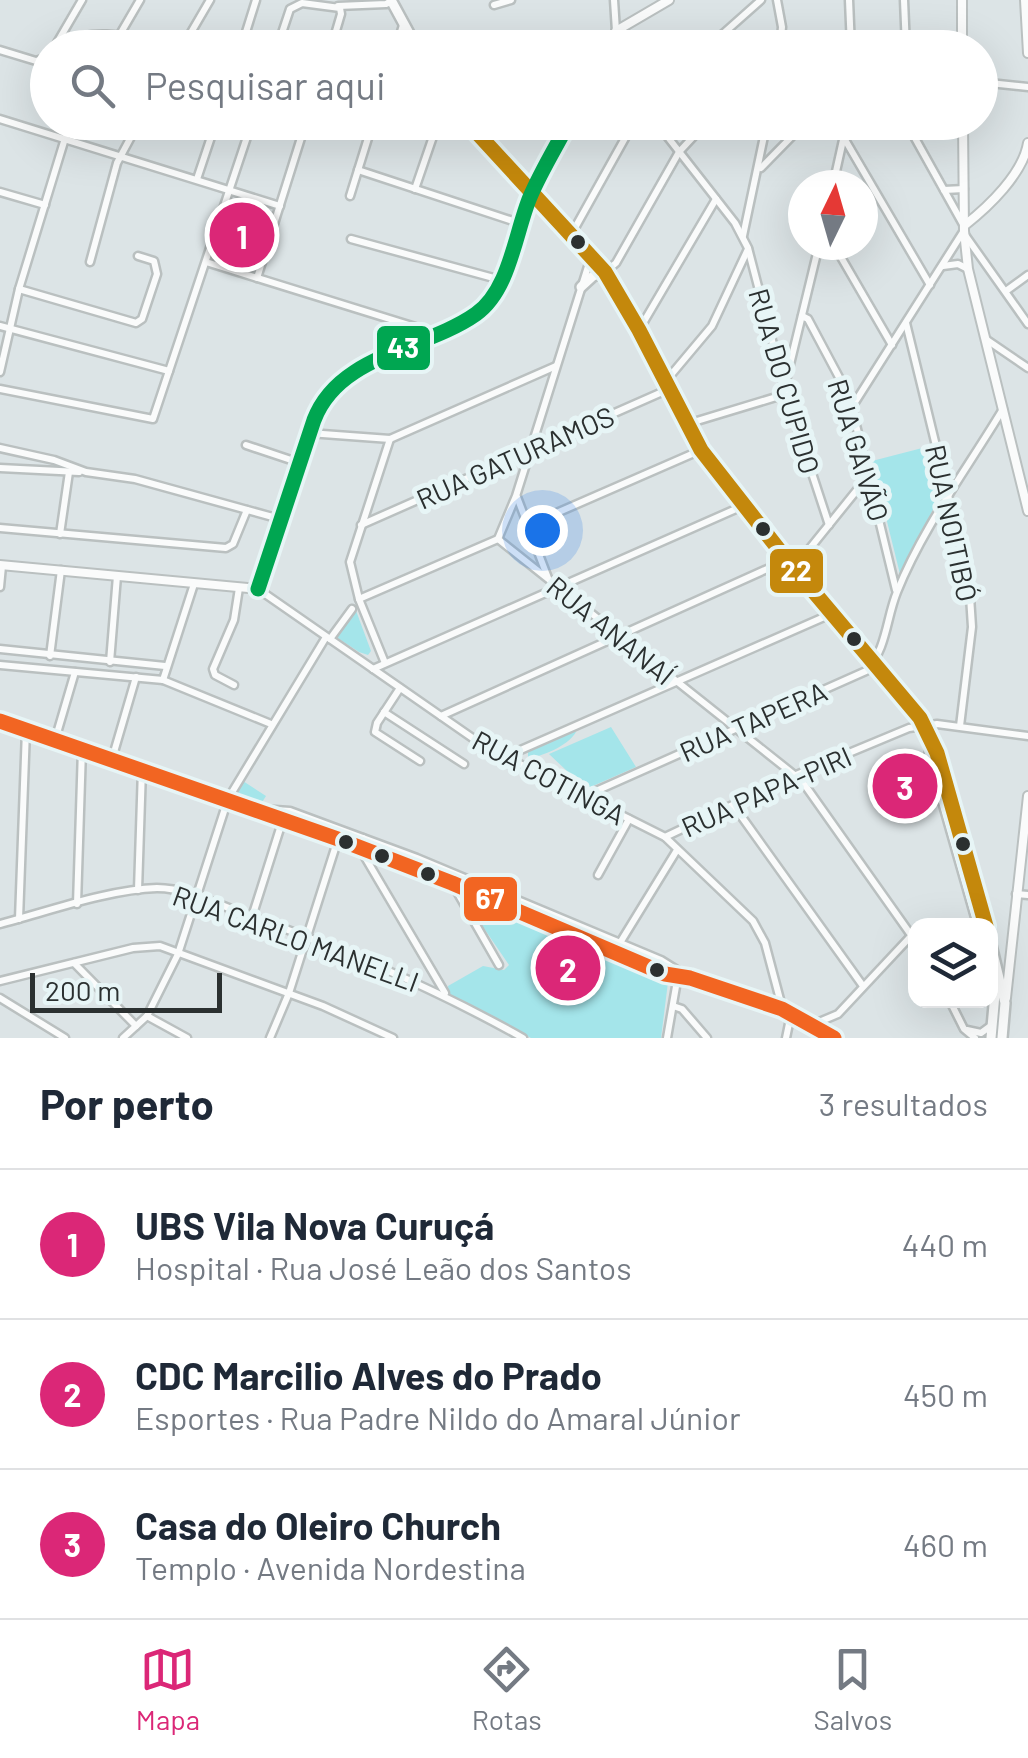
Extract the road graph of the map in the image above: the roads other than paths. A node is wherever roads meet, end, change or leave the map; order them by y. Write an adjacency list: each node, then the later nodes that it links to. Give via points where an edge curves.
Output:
1 (82, 0): 19 (street)
2 (140, 0): 20 (street)
3 (210, 0): 21 (street)
4 (256, 0): 22 (street)
5 (392, 0): 17 (street); 18 (main road)
6 (511, 0): 16 (street)
7 (613, 0): 27 (street)
8 (669, 0): 28 (street)
9 (761, 0): 29 (street)
10 (777, 0): 30 (street)
11 (850, 0): 31 (street)
12 (904, 0): 32 (street)
13 (962, 0): 33 (street)
14 (1026, 0): 35 (street)
15 (319, 2): 17 (street); 23 (street, via 290,9)
16 (494, 4)
17 (338, 6): 24 (street)
18 (404, 25): 25 (street); 26 (main road)
19 (64, 30)
20 (122, 30)
21 (192, 30)
22 (247, 30)
23 (283, 30)
24 (336, 30)
25 (402, 30)
26 (407, 30)
27 (616, 30)
28 (619, 30)
29 (728, 30)
30 (782, 30)
31 (851, 30)
32 (905, 30)
33 (962, 30)
34 (0, 50): 36 (street)
35 (1028, 53)
36 (30, 59)
37 (998, 84): 38 (street)
38 (1028, 86)
39 (0, 119): 40 (street)
40 (30, 128)
41 (63, 140): 75 (street)
42 (70, 140): 62 (street)
43 (129, 140): 62 (street)
44 (210, 140): 66 (street)
45 (246, 140): 69 (street)
46 (300, 140): 76 (street)
47 (367, 140): 63 (street)
48 (432, 140): 67 (street)
49 (484, 140): 72 (main road)
50 (559, 140): 72 (street)
51 (624, 140): 79 (street)
52 (670, 140): 61 (street, RUA DO CUPIDO)
53 (690, 140): 61 (street)
54 (765, 140): 64 (street)
55 (788, 140): 64 (street)
56 (844, 140): 65 (street)
57 (845, 140): 95 (street)
58 (916, 140): 70 (street)
59 (963, 140): 68 (street)
60 (1028, 143): 78 (street, via 1018,167)
61 (679, 152): 74 (street, RUA DO CUPIDO); 91 (street, via 616,264)
62 (120, 156): 66 (street); 87 (street)
63 (358, 170): 67 (street); 73 (street)
64 (759, 170): 80 (street)
65 (837, 170)
66 (197, 180): 69 (street)
67 (415, 189): 77 (street)
68 (964, 189): 70 (street); 78 (street)
69 (230, 190): 76 (street); 88 (street)
70 (944, 190): 78 (street)
71 (0, 192): 75 (street)
72 (532, 192): 77 (street); 79 (main road)
73 (350, 196)
74 (716, 199): 80 (street, RUA DO CUPIDO); 104 (street)
75 (44, 205): 97 (street)
76 (280, 206): 93 (street)
77 (520, 223): 94 (street)
78 (964, 230): 89 (street); 90 (street); 98 (street)
79 (570, 236): 84 (main road)
80 (743, 237): 82 (street, RUA DO CUPIDO)
81 (351, 238): 94 (street)
82 (748, 248): 112 (street, via 712,326); 114 (street, RUA DO CUPIDO)
83 (138, 256): 97 (street, via 157,269 140,322)
84 (591, 257): 91 (main road); 96 (street)
85 (815, 260): 99 (street)
86 (843, 260): 107 (street)
87 (90, 262)
88 (206, 262): 93 (street); 110 (street)
89 (941, 267): 90 (street); 95 (street)
90 (968, 269): 106 (street)
91 (605, 272): 96 (main road); 104 (main road)
92 (1028, 275): 98 (street)
93 (256, 278): 105 (street)
94 (501, 280): 105 (street, via 486,306)
95 (930, 285): 100 (street)
96 (581, 287): 108 (street)
97 (19, 289): 103 (street)
98 (1006, 292): 101 (street)
99 (802, 316): 114 (street); 115 (street, RUA GAIVÃO)
100 (906, 323): 107 (street); 130 (street, RUA NOITIBÓ)
101 (1028, 324)
102 (0, 326): 103 (street)
103 (11, 329): 110 (street); 111 (street)
104 (639, 330): 112 (main road)
105 (439, 334): 118 (street, via 343,379)
106 (987, 340): 109 (street); 116 (street)
107 (892, 345): 115 (street)
108 (556, 366): 119 (street); 123 (street)
109 (1028, 368)
110 (169, 371): 113 (street, via 153,419)
111 (0, 372)
112 (667, 386): 117 (main road); 123 (street, RUA GATURAMOS)
113 (0, 388)
114 (785, 391): 117 (street); 135 (street, RUA DO CUPIDO)
115 (852, 407): 128 (street, RUA GAIVÃO)
116 (1003, 409): 130 (street); 133 (street)
117 (686, 424): 122 (main road)
118 (310, 433): 119 (street); 124 (street)
119 (390, 439): 136 (street)
120 (246, 446): 124 (street)
121 (0, 448): 127 (street)
122 (701, 450): 131 (main road); 137 (street)
123 (528, 451): 129 (street); 136 (street, RUA GATURAMOS)
124 (300, 462): 134 (street)
125 (0, 468): 126 (street)
126 (68, 472): 127 (street); 139 (street)
127 (86, 472): 132 (street)
128 (870, 480): 135 (street); 151 (street, RUA GAIVÃO)
129 (516, 496): 137 (street); 140 (street)
130 (948, 497): 151 (street); 176 (street, RUA NOITIBÓ, via 971,599)
131 (745, 505): 141 (main road); 147 (street)
132 (248, 510): 134 (street); 139 (street, via 226,548)
133 (1028, 511)
134 (280, 519): 150 (street)
135 (829, 524): 141 (street)
136 (361, 525): 152 (street, via 350,562)
137 (529, 526): 145 (street)
138 (0, 528): 139 (street)
139 (60, 534)
140 (498, 539): 145 (street, RUA ANANAÍ); 152 (street)
141 (790, 564): 154 (main road); 155 (street)
142 (1, 566): 143 (street); 148 (street)
143 (60, 570): 144 (street); 158 (street)
144 (117, 576): 146 (street); 159 (street)
145 (548, 579): 147 (street, RUA ANANAÍ)
146 (194, 584): 149 (street); 163 (street)
147 (557, 586): 155 (street, RUA ANANAÍ); 160 (street)
148 (0, 587)
149 (239, 588): 150 (street); 169 (street, via 234,620 213,669)
150 (258, 590): 156 (street, RUA COTINGA)
151 (897, 591): 161 (street)
152 (360, 599): 160 (street)
153 (352, 609): 156 (street)
154 (832, 613): 161 (main road); 168 (street)
155 (617, 635): 168 (street, RUA ANANAÍ); 172 (street)
156 (328, 638): 164 (street, RUA COTINGA); 174 (street)
157 (0, 649): 158 (street)
158 (50, 656): 159 (street)
159 (110, 662): 163 (street)
160 (385, 662): 164 (street)
161 (874, 663): 175 (main road); 177 (street, RUA TAPERA)
162 (0, 665): 165 (street)
163 (165, 666): 167 (street)
164 (373, 669): 170 (street, RUA COTINGA)
165 (75, 672): 166 (street); 180 (street)
166 (136, 678): 167 (street); 183 (street)
167 (162, 680): 174 (street)
168 (675, 682): 177 (street, RUA ANANAÍ); 182 (street)
169 (234, 684)
170 (400, 688): 171 (street); 172 (street, RUA COTINGA)
171 (384, 712): 184 (street, via 375,732); 185 (street)
172 (440, 716): 182 (street, RUA COTINGA)
173 (0, 722): 178 (street)
174 (271, 724): 190 (street)
175 (924, 726): 176 (street, RUA PAPA-PIRI); 187 (street, RUA PAPA-PIRI); 210 (main road)
176 (960, 726): 179 (street, RUA PAPA-PIRI)
177 (736, 728): 187 (street, RUA ANANAÍ); 189 (street, RUA TAPERA)
178 (26, 730): 180 (street); 209 (street)
179 (1028, 736)
180 (56, 740): 181 (street)
181 (82, 749): 183 (street); 207 (street)
182 (509, 758): 189 (street, RUA COTINGA)
183 (112, 760): 186 (street)
184 (420, 761)
185 (464, 764)
186 (142, 769): 190 (street); 203 (street)
187 (796, 775): 191 (street, RUA PAPA-PIRI); 212 (street, RUA ANANAÍ)
188 (1028, 796): 204 (street)
189 (588, 798): 193 (street, RUA COTINGA)
190 (228, 799): 192 (street); 206 (street)
191 (734, 806): 195 (street, RUA PAPA-PIRI); 225 (street)
192 (254, 809): 194 (street); 196 (street, via 290,811)
193 (629, 819): 195 (street, RUA COTINGA); 201 (street)
194 (283, 820): 197 (street); 208 (street)
195 (665, 837): 199 (street, RUA COTINGA)
196 (363, 838): 198 (street); 200 (street)
197 (338, 839): 198 (street); 213 (street)
198 (360, 847): 202 (street); 227 (street)
199 (677, 850): 214 (street); 231 (street, RUA COTINGA, via 753,921)
200 (456, 874): 202 (street); 214 (street)
201 (598, 875)
202 (452, 883): 216 (street); 221 (street)
203 (138, 890): 206 (street, RUA CARLO MANELLI); 207 (street, RUA CARLO MANELLI)
204 (1016, 894): 205 (street); 217 (street)
205 (1028, 895)
206 (196, 896): 208 (street, RUA CARLO MANELLI); 218 (street)
207 (78, 904): 209 (street, RUA CARLO MANELLI)
208 (252, 916): 213 (street, RUA CARLO MANELLI)
209 (19, 918): 211 (street, RUA CARLO MANELLI)
210 (981, 918)
211 (0, 924)
212 (908, 932)
213 (305, 936): 226 (street); 227 (street, RUA CARLO MANELLI)
214 (619, 943): 216 (street); 222 (street)
215 (908, 944): 225 (street)
216 (615, 951): 222 (street)
217 (1010, 952): 219 (street); 229 (street)
218 (178, 954): 220 (street, via 146,946); 226 (street); 235 (street)
219 (998, 959)
220 (74, 963): 223 (street); 237 (street)
221 (499, 964)
222 (678, 974): 230 (street); 231 (street)
223 (0, 981)
224 (998, 981): 229 (main road)
225 (863, 986): 238 (street, via 833,1018)
226 (289, 993): 240 (street); 245 (street)
227 (446, 996): 247 (street, RUA CARLO MANELLI)
228 (0, 998): 242 (street)
229 (1005, 1002): 253 (main road)
230 (673, 1006): 248 (street); 249 (street)
231 (782, 1008): 234 (street)
232 (954, 1008): 239 (street)
233 (994, 1008): 236 (main road)
234 (791, 1014): 238 (street); 241 (street)
235 (148, 1016): 237 (street); 244 (street)
236 (993, 1024): 239 (street, via 978,1033); 252 (main road)
237 (136, 1026): 243 (street)
238 (810, 1026): 250 (street)
239 (964, 1029): 251 (street)
240 (377, 1034): 246 (street)
241 (790, 1036)
242 (64, 1038)
243 (123, 1038)
244 (188, 1038)
245 (270, 1038)
246 (393, 1038)
247 (523, 1038)
248 (667, 1038)
249 (707, 1038)
250 (834, 1038)
251 (975, 1038)
252 (991, 1038)
253 (1002, 1038)

